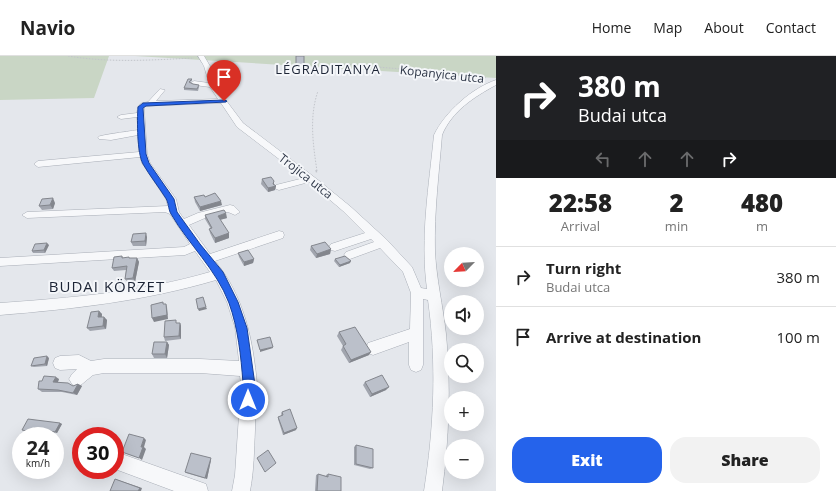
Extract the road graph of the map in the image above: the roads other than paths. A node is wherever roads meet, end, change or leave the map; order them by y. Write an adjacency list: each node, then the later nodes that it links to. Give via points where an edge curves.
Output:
1 (203, 59): 4 (street, Trojica utca)
2 (496, 82): 5 (street)
3 (194, 84): 4 (street)
4 (213, 85): 8 (street, Trojica utca)
5 (483, 89): 7 (street); 33 (street, via 447,117 438,135 429,239)
6 (162, 90): 9 (street)
7 (496, 92)
8 (224, 101): 9 (street); 17 (street, Trojica utca, via 240,125)
9 (151, 103): 10 (street, via 142,105)
10 (140, 115): 11 (street); 12 (street)
11 (121, 116)
12 (142, 133): 13 (street, via 128,132); 14 (street)
13 (102, 137)
14 (142, 154): 15 (street, via 133,160); 16 (street); 22 (street, via 171,199)
15 (116, 162)
16 (38, 164)
17 (312, 180): 18 (street); 23 (street, Trojica utca)
18 (279, 187)
19 (208, 208): 22 (street)
20 (235, 212): 22 (street, via 230,208 202,216)
21 (27, 214): 22 (street, via 166,209)
22 (178, 218): 26 (street)
23 (374, 234): 25 (street, Trojica utca); 27 (street)
24 (279, 235): 29 (street)
25 (383, 243): 28 (street); 32 (street, Trojica utca, via 408,270)
26 (197, 246): 29 (street); 30 (street, via 185,250)
27 (335, 247)
28 (350, 255)
29 (207, 259): 31 (street)
30 (0, 262)
31 (220, 274): 34 (street, via 147,292 44,306); 40 (street, via 242,328)
32 (417, 292): 33 (street); 35 (street, Trojica utca)
33 (434, 296): 45 (street, via 439,334 440,400 439,445)
34 (0, 309)
35 (416, 333): 36 (street); 38 (street, Trojica utca)
36 (373, 348)
37 (60, 363): 39 (street, via 79,362)
38 (416, 365)
39 (90, 368): 40 (street, via 192,366); 41 (street)
40 (247, 369): 44 (street, via 249,385)
41 (77, 379)
42 (124, 464): 43 (street)
43 (199, 491)
44 (241, 491)
45 (433, 491)

